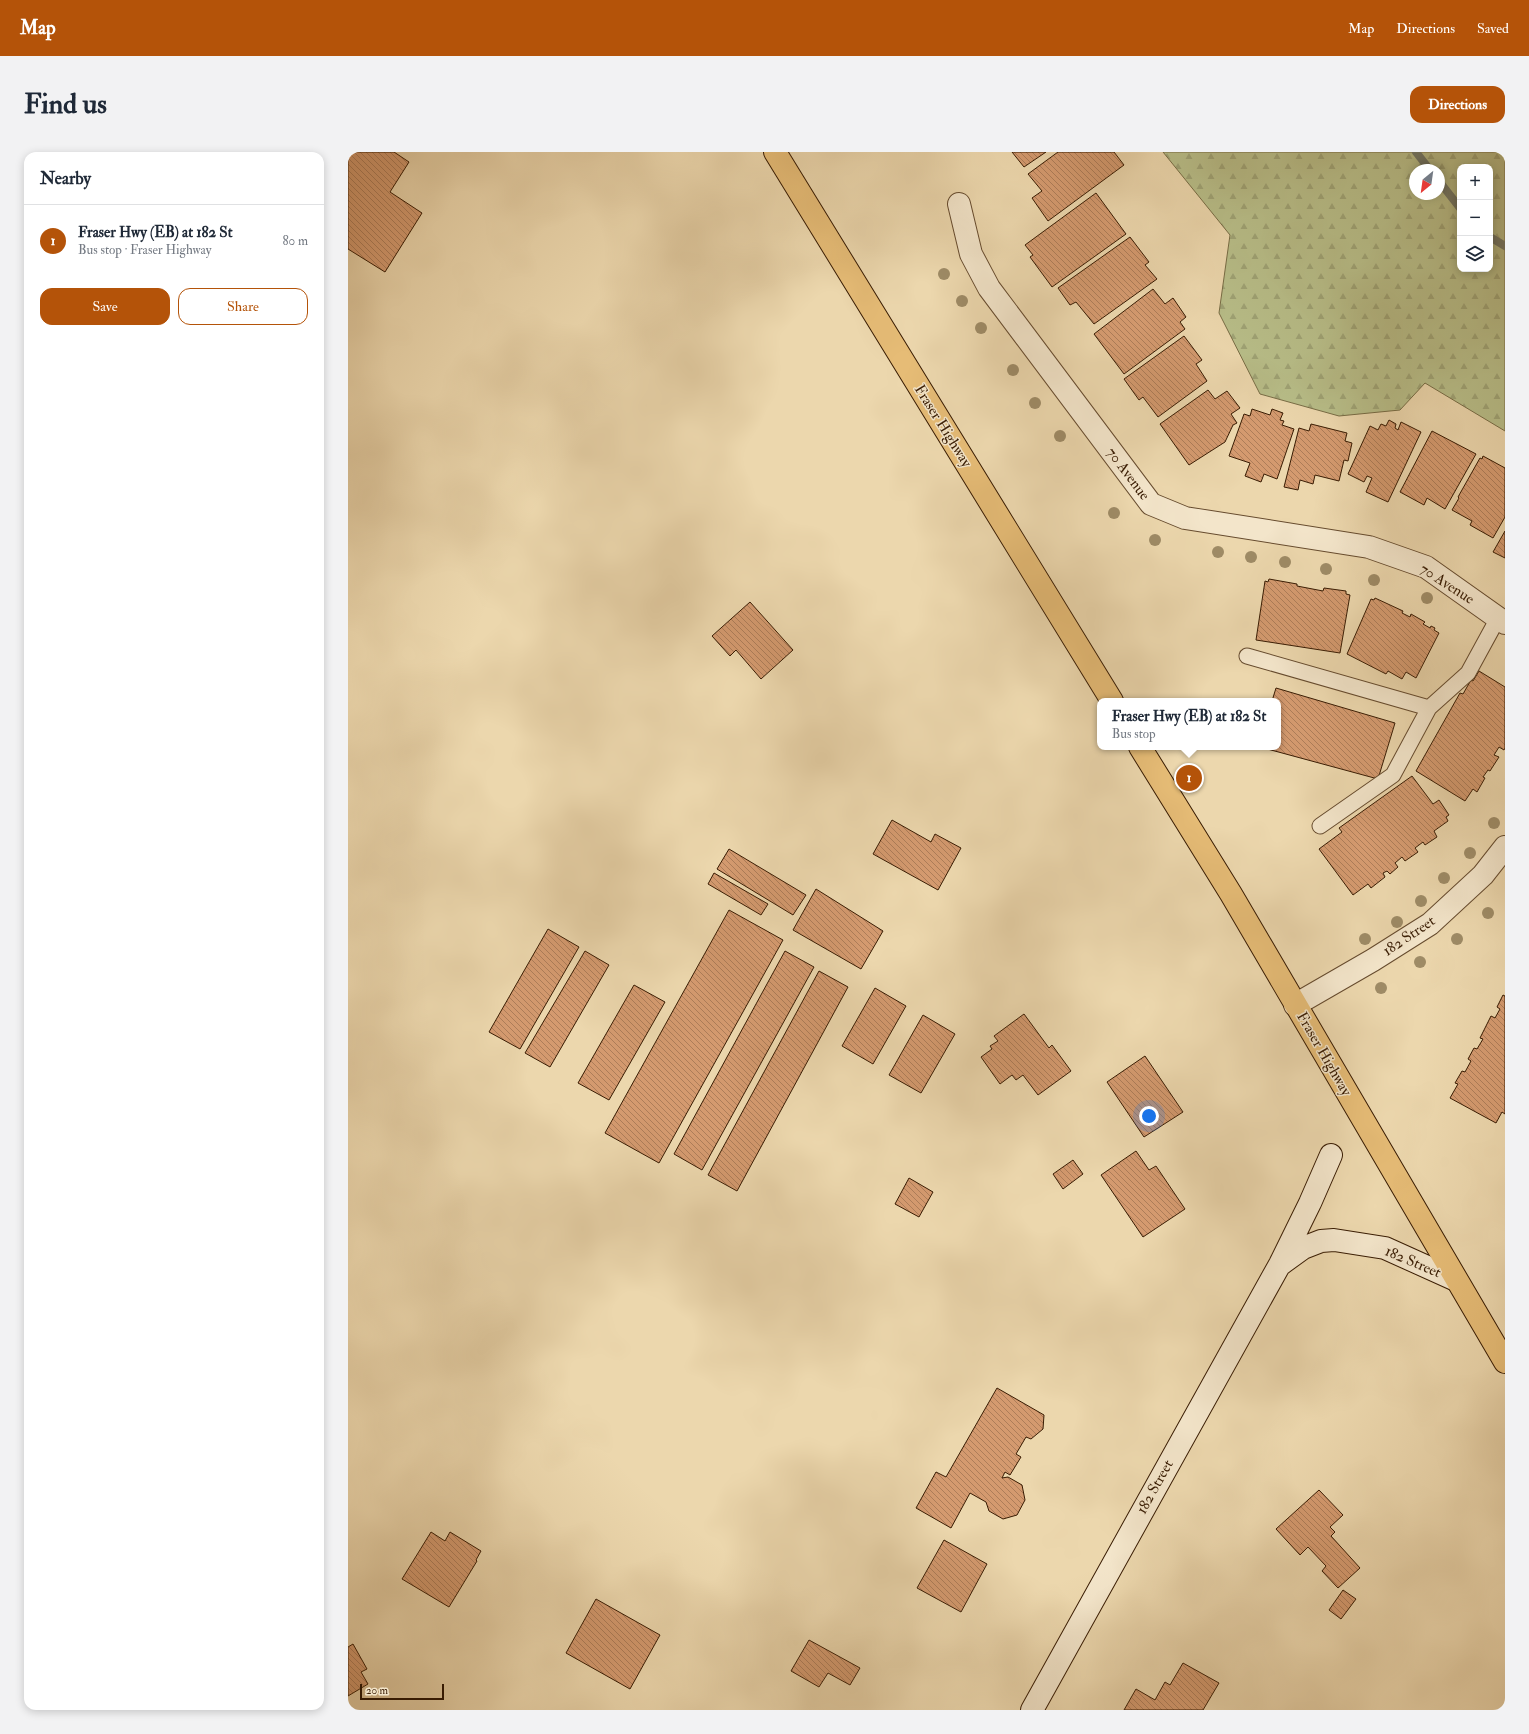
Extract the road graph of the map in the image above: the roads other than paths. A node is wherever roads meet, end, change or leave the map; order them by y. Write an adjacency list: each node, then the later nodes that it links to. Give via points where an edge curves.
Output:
1 (775, 152): 5 (main road, Fraser Highway)
2 (959, 204): 3 (street, 70 Avenue, via 971,254 989,288 1151,504 1185,518 1369,547 1426,567)
3 (1502, 621): 6 (lane, via 1468,674)
4 (1247, 656): 6 (lane)
5 (1110, 698)
6 (1429, 708): 8 (lane, via 1392,775)
7 (1142, 750): 10 (main road, Fraser Highway, via 1198,839)
8 (1320, 826)
9 (1505, 847): 10 (street, 182 Street, via 1483,875 1430,924)
10 (1295, 1004): 13 (main road, Fraser Highway)
11 (1331, 1154): 12 (street, 182 Street)
12 (1280, 1264): 13 (street, 182 Street, via 1303,1248 1321,1241 1334,1240 1385,1248); 15 (street, 182 Street)
13 (1456, 1280): 14 (main road, Fraser Highway)
14 (1505, 1362)
15 (1032, 1710)

